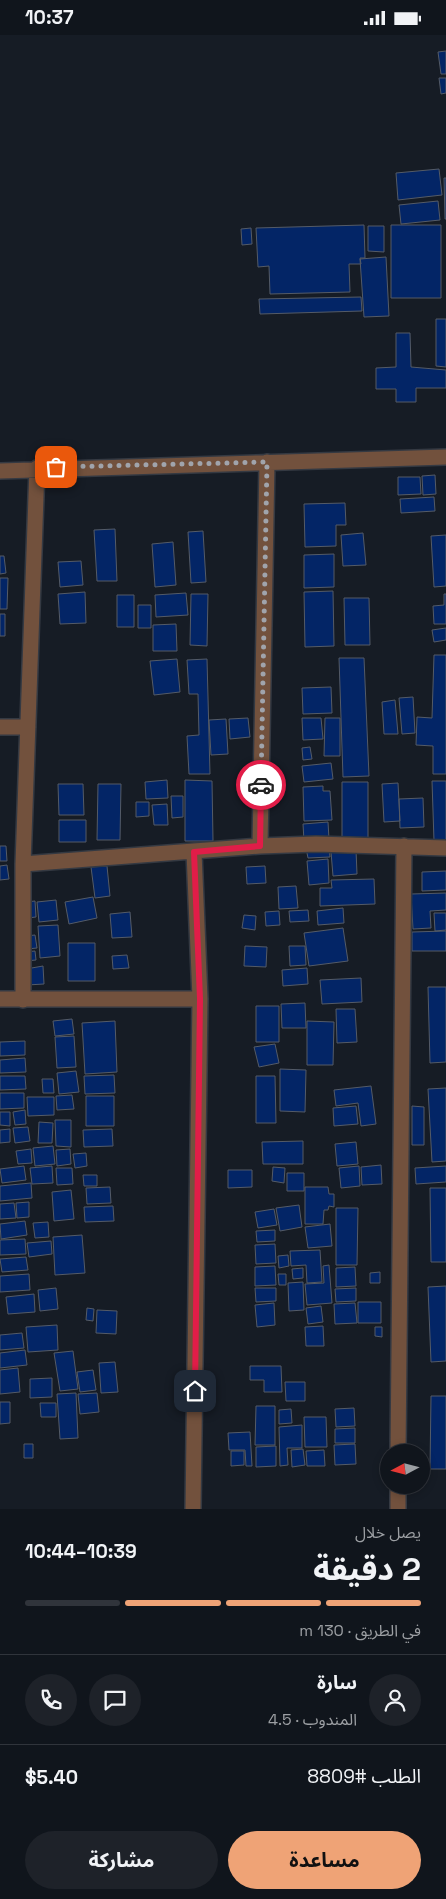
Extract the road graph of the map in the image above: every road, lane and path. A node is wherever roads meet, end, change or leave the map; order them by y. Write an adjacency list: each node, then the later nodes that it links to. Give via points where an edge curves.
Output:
1 (446, 457): 2 (street)
2 (267, 462): 3 (street); 7 (street)
3 (37, 468): 4 (street); 6 (street)
4 (0, 471)
5 (0, 727): 6 (street)
6 (28, 727): 11 (street)
7 (260, 846): 8 (street); 10 (street)
8 (404, 846): 9 (street); 15 (street)
9 (446, 848)
10 (194, 852): 11 (street); 13 (street)
11 (23, 864): 14 (street)
12 (0, 999): 14 (street)
13 (200, 999): 14 (street); 17 (street)
14 (23, 1000)
15 (398, 1444)
16 (398, 1494): 18 (street)
17 (193, 1509)
18 (398, 1509)

